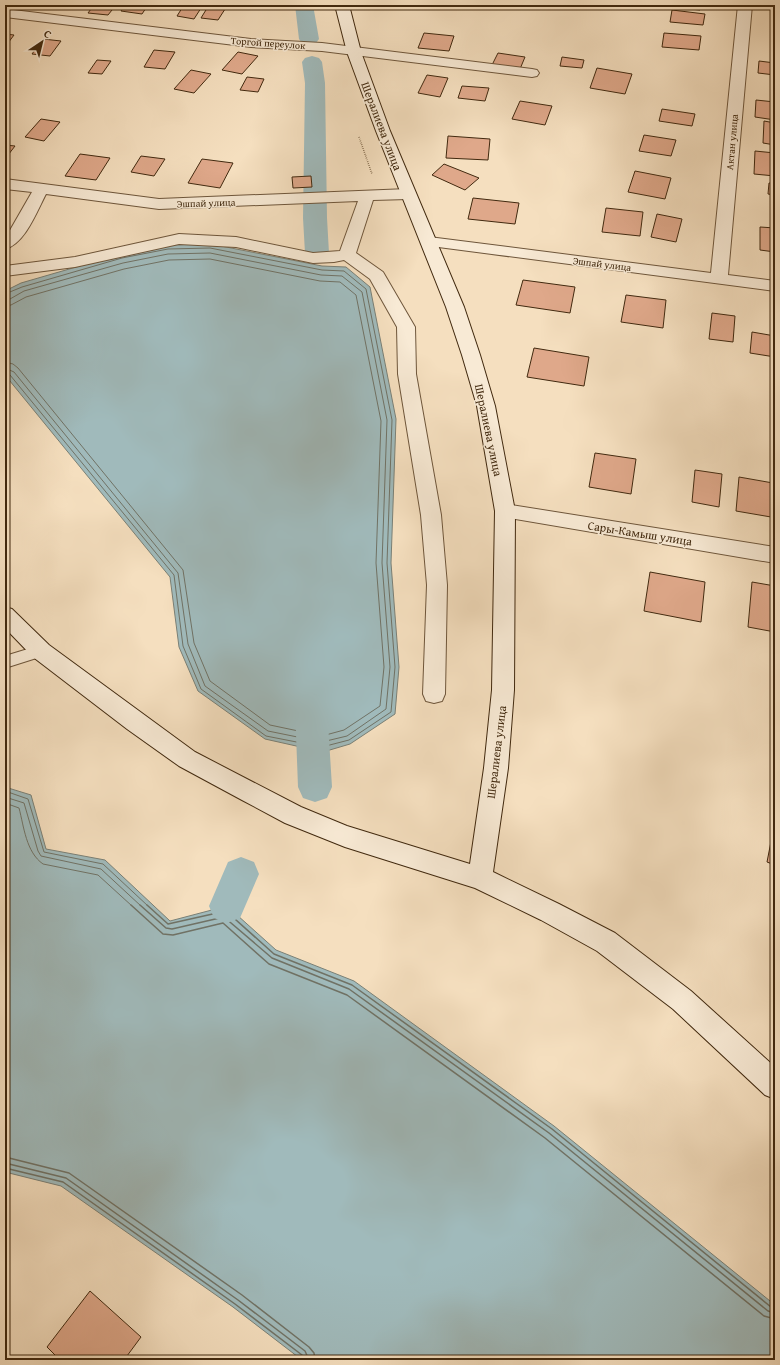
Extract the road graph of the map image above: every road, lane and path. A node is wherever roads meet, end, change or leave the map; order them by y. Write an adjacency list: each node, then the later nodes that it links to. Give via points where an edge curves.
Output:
1 (342, 5): 4 (street, Шералиева улица)
2 (745, 5): 14 (street, Актан улица)
3 (5, 13): 4 (street, Торгой переулок, via 251,43 322,47)
4 (354, 52): 5 (street, Торгой переулок); 8 (street, Шералиева улица)
5 (532, 72)
6 (5, 184): 7 (street, Эшпай улица)
7 (41, 189): 9 (street, Эшпай улица, via 159,204); 11 (street, via 16,235)
8 (408, 194): 9 (street, Эшпай улица); 10 (street, Шералиева улица)
9 (367, 196): 12 (street)
10 (429, 242): 14 (street, Эшпай улица); 16 (street, Шералиева улица, via 472,355 486,406)
11 (5, 244)
12 (347, 254): 13 (street, via 313,258 236,242 179,238 75,262); 21 (street, via 377,276 406,327 407,374 431,515 437,585)
13 (5, 271)
14 (719, 279): 15 (street, Эшпай улица)
15 (775, 286)
16 (505, 511): 17 (street, Сары-Камыш улица); 22 (street, Шералиева улица, via 503,690 496,768)
17 (775, 555)
18 (5, 615): 19 (street)
19 (41, 651): 20 (lane); 22 (street, via 187,759 250,793 293,815 344,836)
20 (5, 662)
21 (434, 694)
22 (480, 878): 23 (street, via 606,942 682,1000)
23 (775, 1085)

